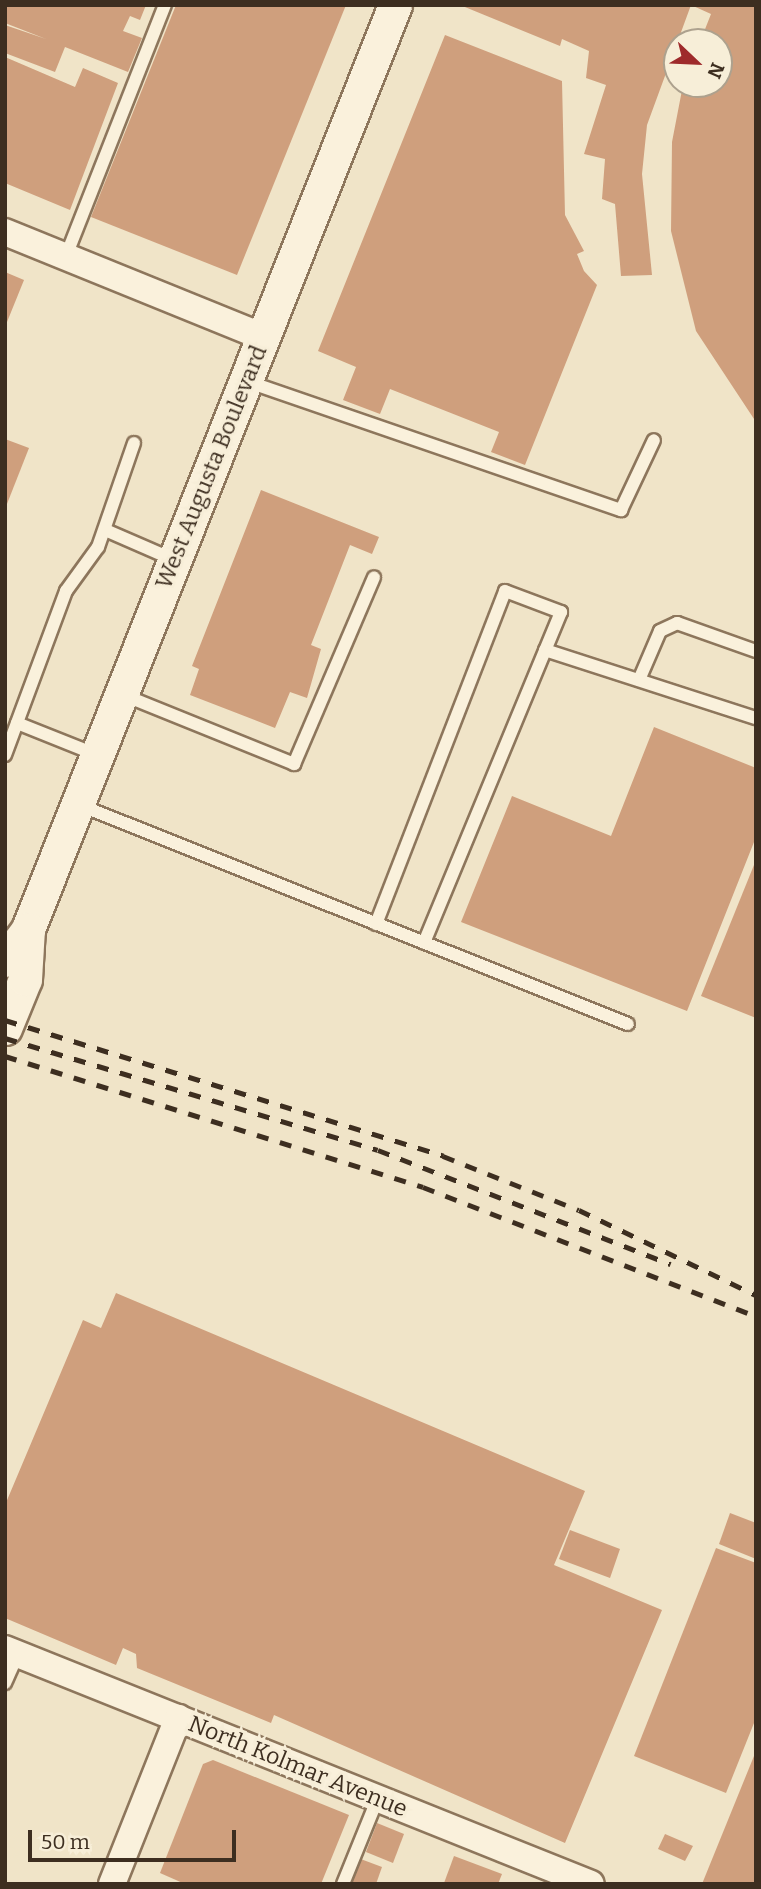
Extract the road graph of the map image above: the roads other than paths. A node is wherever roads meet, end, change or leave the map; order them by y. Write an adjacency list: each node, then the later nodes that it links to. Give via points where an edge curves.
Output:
1 (165, 5): 4 (lane)
2 (395, 5): 5 (street, West Augusta Boulevard)
3 (5, 232): 4 (street)
4 (66, 256): 5 (street)
5 (263, 337): 6 (street, West Augusta Boulevard)
6 (245, 381): 7 (lane, via 621,510); 10 (street, West Augusta Boulevard)
7 (654, 440)
8 (134, 443): 9 (lane)
9 (105, 530): 10 (lane); 17 (lane, via 66,591)
10 (174, 560): 15 (street, West Augusta Boulevard)
11 (374, 577): 15 (lane, via 294,764)
12 (545, 650): 14 (lane); 21 (lane, via 561,612 505,591); 23 (lane)
13 (756, 651): 14 (lane, via 677,623 660,631)
14 (639, 680): 16 (lane)
15 (121, 694): 19 (street, West Augusta Boulevard)
16 (756, 719)
17 (17, 723): 18 (lane); 19 (lane)
18 (5, 755)
19 (96, 755): 20 (street, West Augusta Boulevard)
20 (77, 804): 21 (lane); 22 (street, West Augusta Boulevard)
21 (376, 924): 23 (lane)
22 (28, 929): 24 (street, West Augusta Boulevard); 26 (street, West Augusta Boulevard, via 25,979)
23 (424, 943): 25 (lane)
24 (5, 960)
25 (628, 1024)
26 (5, 1028)
27 (11, 1651): 28 (lane); 29 (street, North Kolmar Avenue)
28 (5, 1683)
29 (178, 1718): 30 (street, North Kolmar Avenue); 32 (street)
30 (378, 1798): 31 (street, North Kolmar Avenue); 33 (lane)
31 (564, 1879): 34 (street, North Kolmar Avenue)
32 (112, 1884)
33 (343, 1884)
34 (591, 1884)

